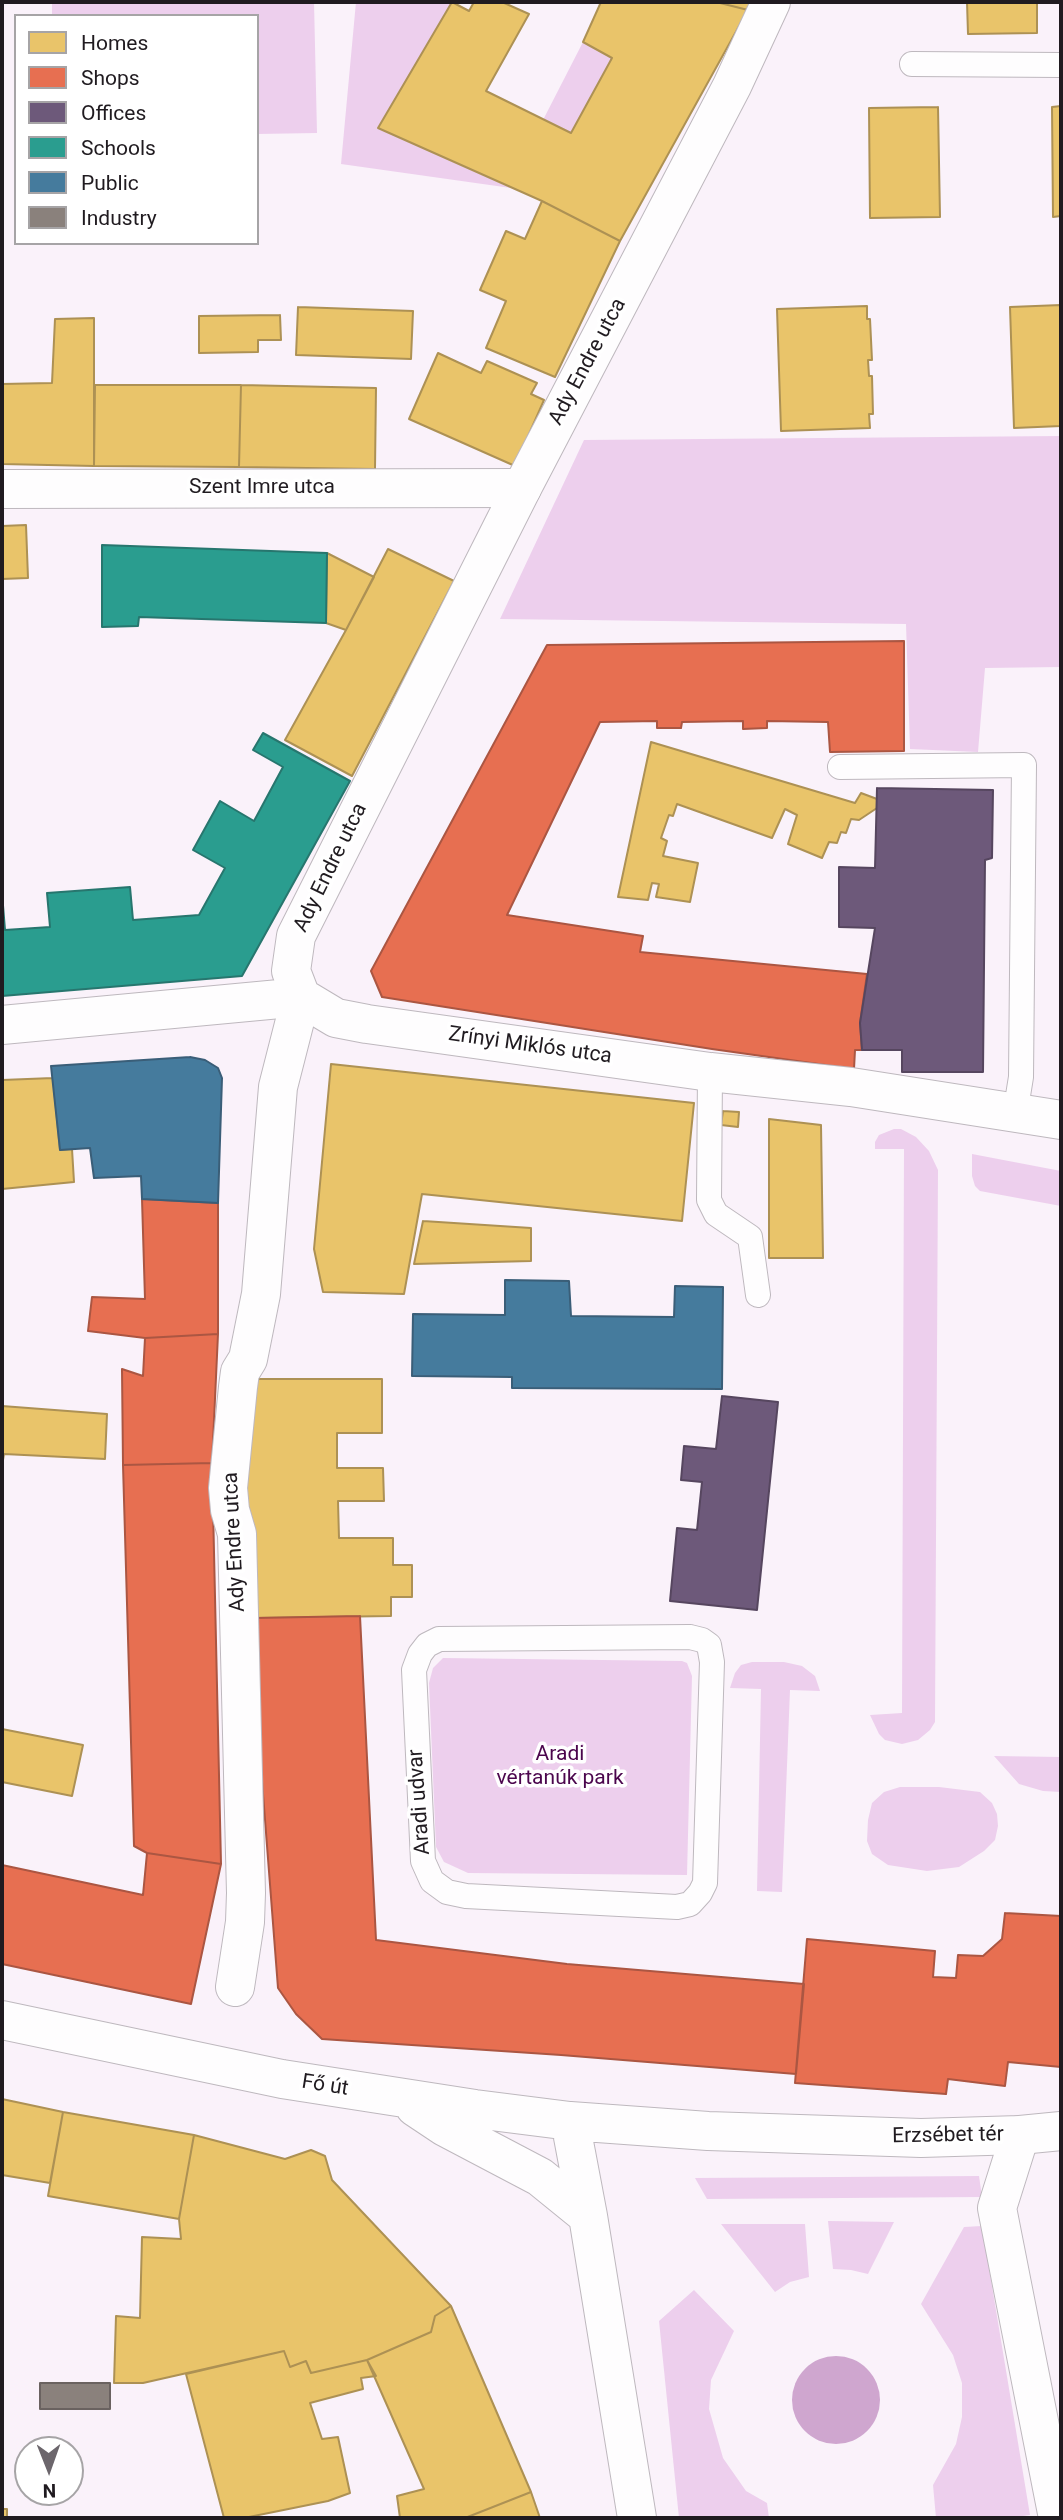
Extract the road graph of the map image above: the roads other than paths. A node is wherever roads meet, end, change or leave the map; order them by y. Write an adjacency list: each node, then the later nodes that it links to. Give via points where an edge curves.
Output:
1 (771, 2): 4 (street, Ady Endre utca, via 732,86)
2 (912, 64): 3 (lane)
3 (1061, 65)
4 (522, 488): 5 (street, Szent Imre utca); 7 (street, Ady Endre utca, via 296,936 291,971)
5 (2, 489)
6 (840, 767): 10 (lane, via 1024,765 1021,1077)
7 (301, 998): 8 (street); 9 (street, Zrínyi Miklós utca, via 336,1018 356,1022); 14 (street, Ady Endre utca, via 278,1087 261,1294 248,1359 240,1372 228,1488 237,1534 246,1879)
8 (2, 1025)
9 (710, 1072): 10 (street, Zrínyi Miklós utca, via 851,1087); 12 (lane, via 709,1200 716,1214 750,1237)
10 (1015, 1114): 11 (street, Zrínyi Miklós utca)
11 (1061, 1120)
12 (758, 1295)
13 (712, 1662): 13 (lane, Aradi udvar, via 709,1645 690,1637 430,1642 414,1670 423,1861 432,1881 447,1892 466,1896 690,1904 705,1883)
14 (236, 1987)
15 (2, 2020): 16 (street, Fő út, via 228,2068)
16 (402, 2098): 17 (street, Fő út); 21 (street, via 445,2127 540,2177)
17 (570, 2121): 18 (street, Fő út); 21 (street)
18 (652, 2127): 20 (street, Erzsébet tér, via 921,2138)
19 (1061, 2131): 20 (street)
20 (1020, 2135): 23 (street, Erzsébet tér, via 997,2208)
21 (588, 2216): 22 (street)
22 (638, 2518)
23 (1058, 2518)

